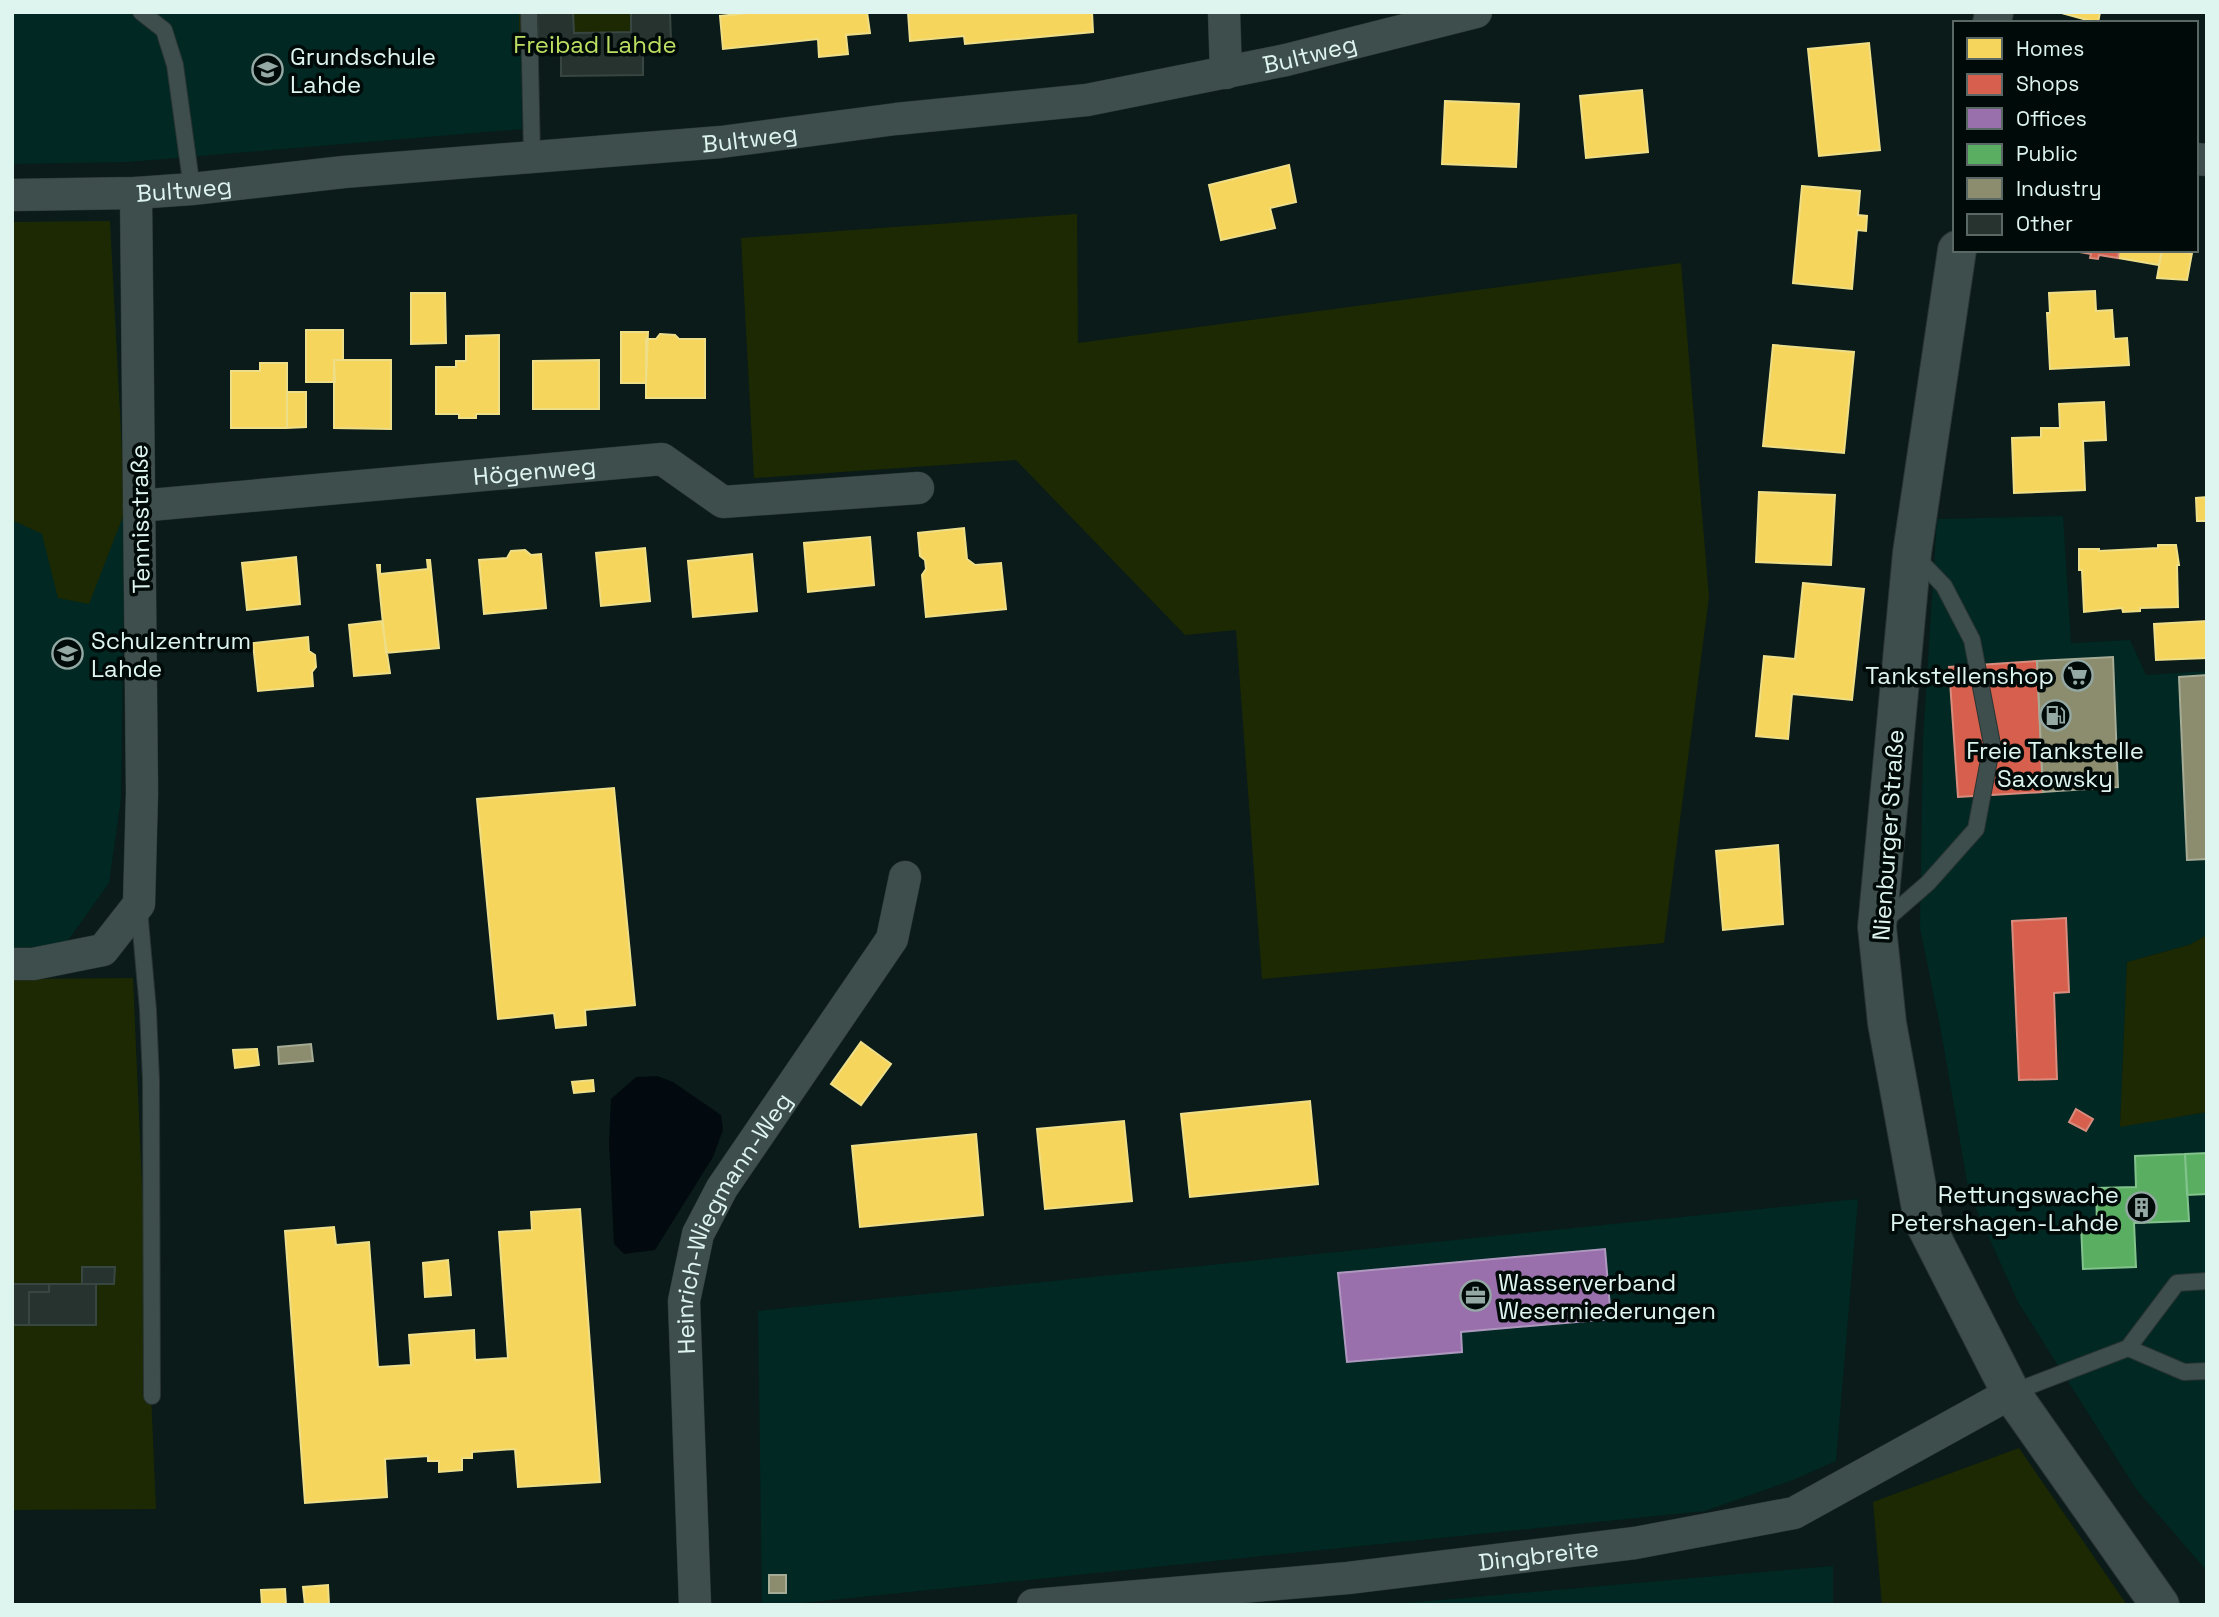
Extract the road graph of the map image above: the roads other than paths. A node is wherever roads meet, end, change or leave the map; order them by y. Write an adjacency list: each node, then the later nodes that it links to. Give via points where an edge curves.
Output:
1 (141, 12): 7 (lane, via 164,30 175,65)
2 (529, 12): 6 (lane)
3 (1224, 12): 5 (street)
4 (1476, 12): 5 (street, Bultweg)
5 (1226, 73): 6 (street, Bultweg, via 1087,100 721,142)
6 (532, 156): 7 (street, Bultweg)
7 (192, 189): 8 (street, Bultweg)
8 (136, 193): 9 (street, Bultweg); 12 (street, Tennisstraße)
9 (12, 195)
10 (1957, 252): 13 (street, Nienburger Straße)
11 (918, 488): 12 (street, Högenweg, via 723,502 662,459)
12 (139, 506): 15 (street, Tennisstraße)
13 (1912, 553): 16 (street, Nienburger Straße); 16 (lane, via 1944,586 1972,640 1992,744 1976,830 1928,883)
14 (905, 877): 24 (street, Heinrich-Wiegmann-Weg, via 892,939 722,1188 698,1234 684,1301)
15 (139, 904): 17 (street, via 103,950); 22 (lane, via 151,1080)
16 (1877, 927): 21 (street, Nienburger Straße, via 1887,1023 1923,1220)
17 (12, 964)
18 (2207, 1281): 19 (lane, via 2177,1283)
19 (2128, 1348): 20 (lane, via 2184,1372); 21 (lane)
20 (2207, 1371)
21 (2011, 1393): 23 (street, Nienburger Straße); 25 (street, Dingbreite, via 1794,1513 1635,1543 1376,1574)
22 (152, 1396)
23 (2062, 1467): 26 (street, Nienburger Straße); 27 (street, Nienburger Straße)
24 (695, 1605)
25 (1033, 1605)
26 (2160, 1605)
27 (2184, 1605)

